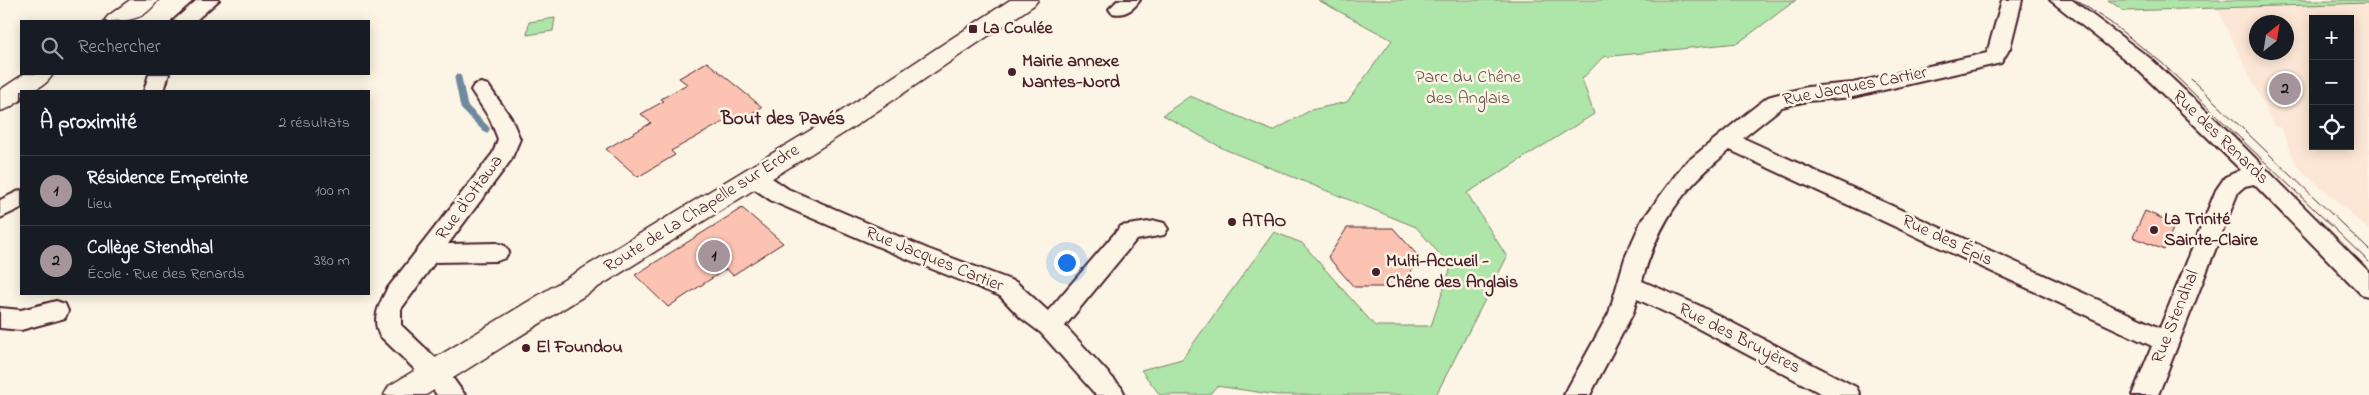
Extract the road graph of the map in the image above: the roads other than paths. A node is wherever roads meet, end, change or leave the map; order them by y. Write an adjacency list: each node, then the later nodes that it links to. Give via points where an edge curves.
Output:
1 (146, 0): 6 (street)
2 (209, 0): 7 (street)
3 (1026, 0): 15 (street, Route de La Chapelle sur Erdre)
4 (2012, 0): 13 (street, Rue Jacques Cartier, via 2000,48 1994,58 1853,90 1806,94 1774,102)
5 (2060, 0): 14 (street, Rue des Renards, via 2144,64)
6 (117, 20)
7 (184, 20)
8 (39, 75): 12 (street)
9 (159, 75): 10 (street)
10 (154, 90)
11 (481, 90): 20 (street, Rue d'Ottawa, via 500,118 509,139 503,155)
12 (0, 102)
13 (1728, 140): 21 (street, Rue Jacques Cartier, via 1691,170 1660,211 1649,228); 26 (street, Rue des Épis)
14 (2259, 175): 22 (street, Rue des Renards); 26 (street, Rue Stendhal, via 2231,182)
15 (755, 178): 25 (street, Rue Jacques Cartier, via 780,195 1008,289); 27 (street, Route de La Chapelle sur Erdre)
16 (20, 199): 17 (street)
17 (0, 210)
18 (1156, 229): 25 (street, via 1129,232)
19 (496, 252): 20 (street, Rue d'Ottawa)
20 (430, 253): 27 (street, Rue d'Ottawa, via 388,309 389,329)
21 (1630, 286): 30 (street, Rue Jacques Cartier, via 1621,313); 31 (street, Rue des Bruyères, via 1689,312)
22 (2369, 287)
23 (56, 311): 24 (street, via 21,320)
24 (0, 318)
25 (1050, 326): 29 (street, Rue Jacques Cartier)
26 (2165, 341): 32 (street, Rue Stendhal)
27 (444, 384): 28 (street, Route de La Chapelle sur Erdre)
28 (400, 395)
29 (1112, 395)
30 (1577, 395)
31 (1847, 395)
32 (2144, 395)

